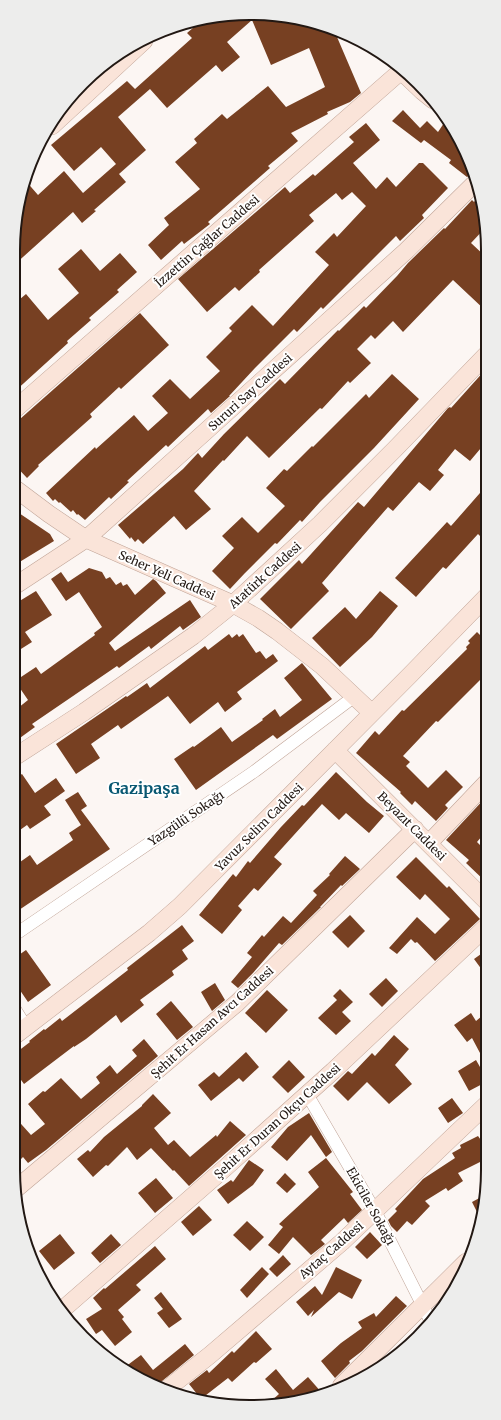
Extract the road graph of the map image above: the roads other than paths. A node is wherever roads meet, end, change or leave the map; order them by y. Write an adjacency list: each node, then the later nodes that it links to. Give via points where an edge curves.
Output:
1 (130, 54): 3 (street)
2 (398, 74): 6 (street, İzzettin Çağlar Caddesi)
3 (65, 114)
4 (472, 186): 8 (street, Sururi Say Caddesi, via 406,251)
5 (481, 360): 11 (street, Atatürk Caddesi, via 331,513)
6 (20, 405)
7 (20, 492): 8 (street, Seher Yeli Caddesi)
8 (86, 538): 9 (street, Sururi Say Caddesi); 11 (street, Seher Yeli Caddesi)
9 (20, 582)
10 (481, 602): 13 (street, Yavuz Selim Caddesi)
11 (233, 604): 12 (street, Seher Yeli Caddesi, via 277,631); 15 (street, Atatürk Caddesi, via 180,645)
12 (355, 696): 13 (street, Seher Yeli Caddesi); 20 (street, Yazgülü Sokağı, via 255,771)
13 (372, 713): 14 (street, Yavuz Selim Caddesi)
14 (335, 750): 17 (street, Beyazıt Caddesi); 22 (street, Yavuz Selim Caddesi, via 170,915)
15 (20, 753)
16 (481, 788): 18 (street)
17 (415, 829): 18 (street, Beyazıt Caddesi); 25 (street, Şehit Er Hasan Avcı Caddesi, via 237,1003)
18 (429, 843): 19 (street, Beyazıt Caddesi)
19 (481, 896)
20 (20, 931)
21 (481, 932): 23 (street, Şehit Er Duran Okçu Caddesi)
22 (20, 1032)
23 (307, 1094): 26 (street, Ekiciler Sokağı); 28 (street, Şehit Er Duran Okçu Caddesi)
24 (481, 1110): 26 (street, Aytaç Caddesi)
25 (20, 1185)
26 (375, 1211): 29 (street, Ekiciler Sokağı); 31 (street, Aytaç Caddesi)
27 (453, 1278): 29 (street)
28 (66, 1307)
29 (427, 1312): 30 (street, via 364,1362)
30 (349, 1377)
31 (172, 1386)

